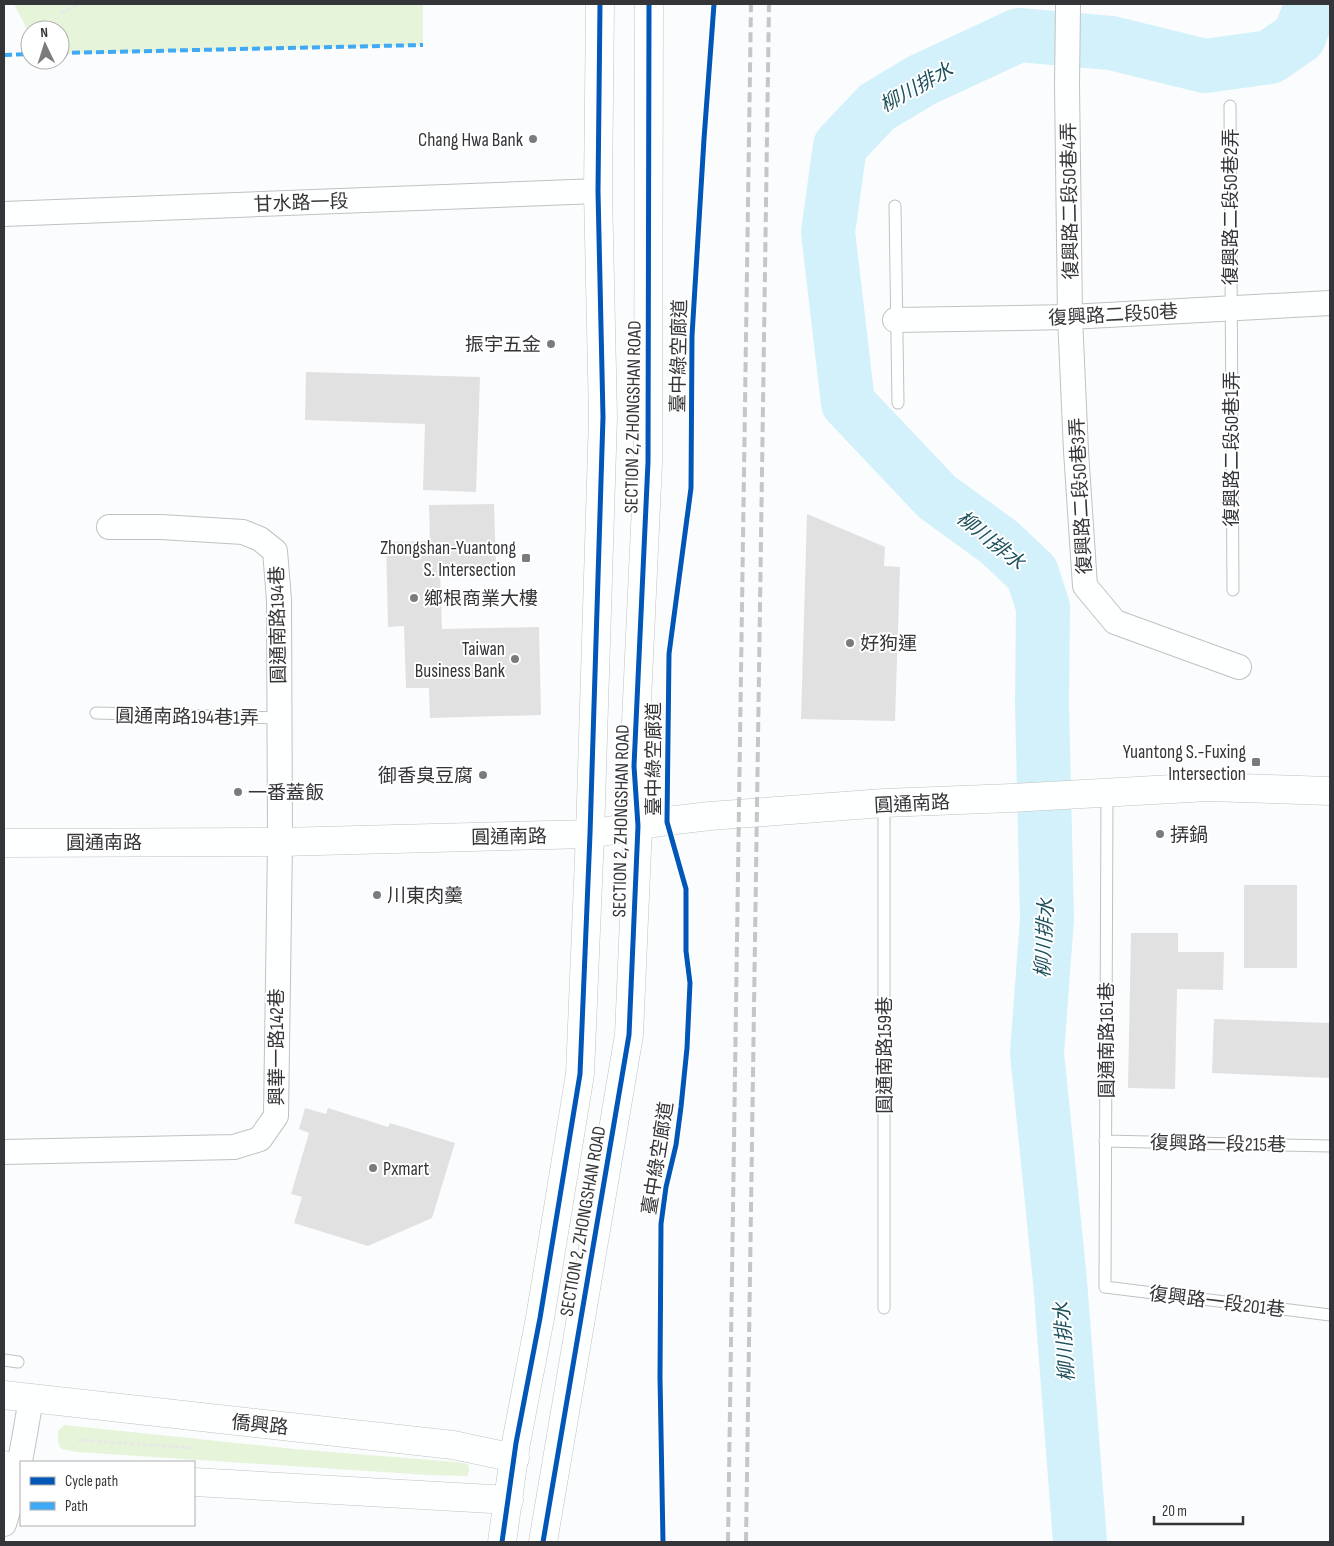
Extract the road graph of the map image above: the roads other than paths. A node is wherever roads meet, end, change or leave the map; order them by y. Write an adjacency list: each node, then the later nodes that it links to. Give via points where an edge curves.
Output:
1 (600, 4): 5 (main road, SECTION 2, ZHONGSHAN ROAD)
2 (649, 4): 21 (main road, SECTION 2, ZHONGSHAN ROAD, via 648,462 634,766)
3 (1067, 7): 10 (street, 復興路二段50巷4弄)
4 (1230, 106): 9 (lane, 復興路二段50巷2弄)
5 (598, 191): 7 (street, 甘水路一段); 22 (main road, SECTION 2, ZHONGSHAN ROAD, via 603,417)
6 (895, 206): 11 (lane)
7 (4, 214)
8 (1330, 303): 9 (street, 復興路二段50巷)
9 (1230, 308): 10 (street, 復興路二段50巷); 14 (lane, 復興路二段50巷1弄)
10 (1070, 317): 11 (street, 復興路二段50巷); 15 (street, 復興路二段50巷3弄, via 1085,586 1114,622)
11 (896, 320): 12 (lane)
12 (898, 403)
13 (109, 527): 17 (street, 圓通南路194巷, via 243,532 260,539 275,551 279,600)
14 (1232, 590)
15 (1239, 667)
16 (96, 713): 17 (lane, 圓通南路194巷1弄)
17 (279, 718): 23 (street, 圓通南路194巷)
18 (1330, 791): 19 (main road, via 1208,787)
19 (1097, 794): 20 (main road, 圓通南路); 25 (lane, 圓通南路161巷)
20 (884, 803): 21 (main road, 圓通南路, via 710,816); 29 (lane, 圓通南路159巷)
21 (638, 826): 22 (main road, 圓通南路); 41 (main road, SECTION 2, ZHONGSHAN ROAD, via 629,1035)
22 (590, 834): 23 (main road, 圓通南路); 35 (main road, SECTION 2, ZHONGSHAN ROAD, via 580,1074)
23 (280, 842): 24 (main road, 圓通南路); 27 (street, 興華一路142巷, via 276,1116 260,1139 234,1147)
24 (4, 843)
25 (1105, 1141): 26 (lane, 復興路一段215巷); 28 (lane, 圓通南路161巷)
26 (1330, 1146)
27 (4, 1152)
28 (1105, 1287): 30 (lane, 復興路一段201巷)
29 (884, 1308)
30 (1330, 1315)
31 (4, 1360): 32 (lane)
32 (18, 1362)
33 (4, 1396): 34 (main road, 僑興路)
34 (31, 1398): 35 (main road, 僑興路, via 453,1445); 36 (street)
35 (515, 1458): 38 (main road, SECTION 2, ZHONGSHAN ROAD)
36 (15, 1467): 39 (street, via 14,1493)
37 (195, 1482): 38 (main road)
38 (509, 1500): 40 (main road, SECTION 2, ZHONGSHAN ROAD)
39 (4, 1524)
40 (502, 1542)
41 (543, 1542)

